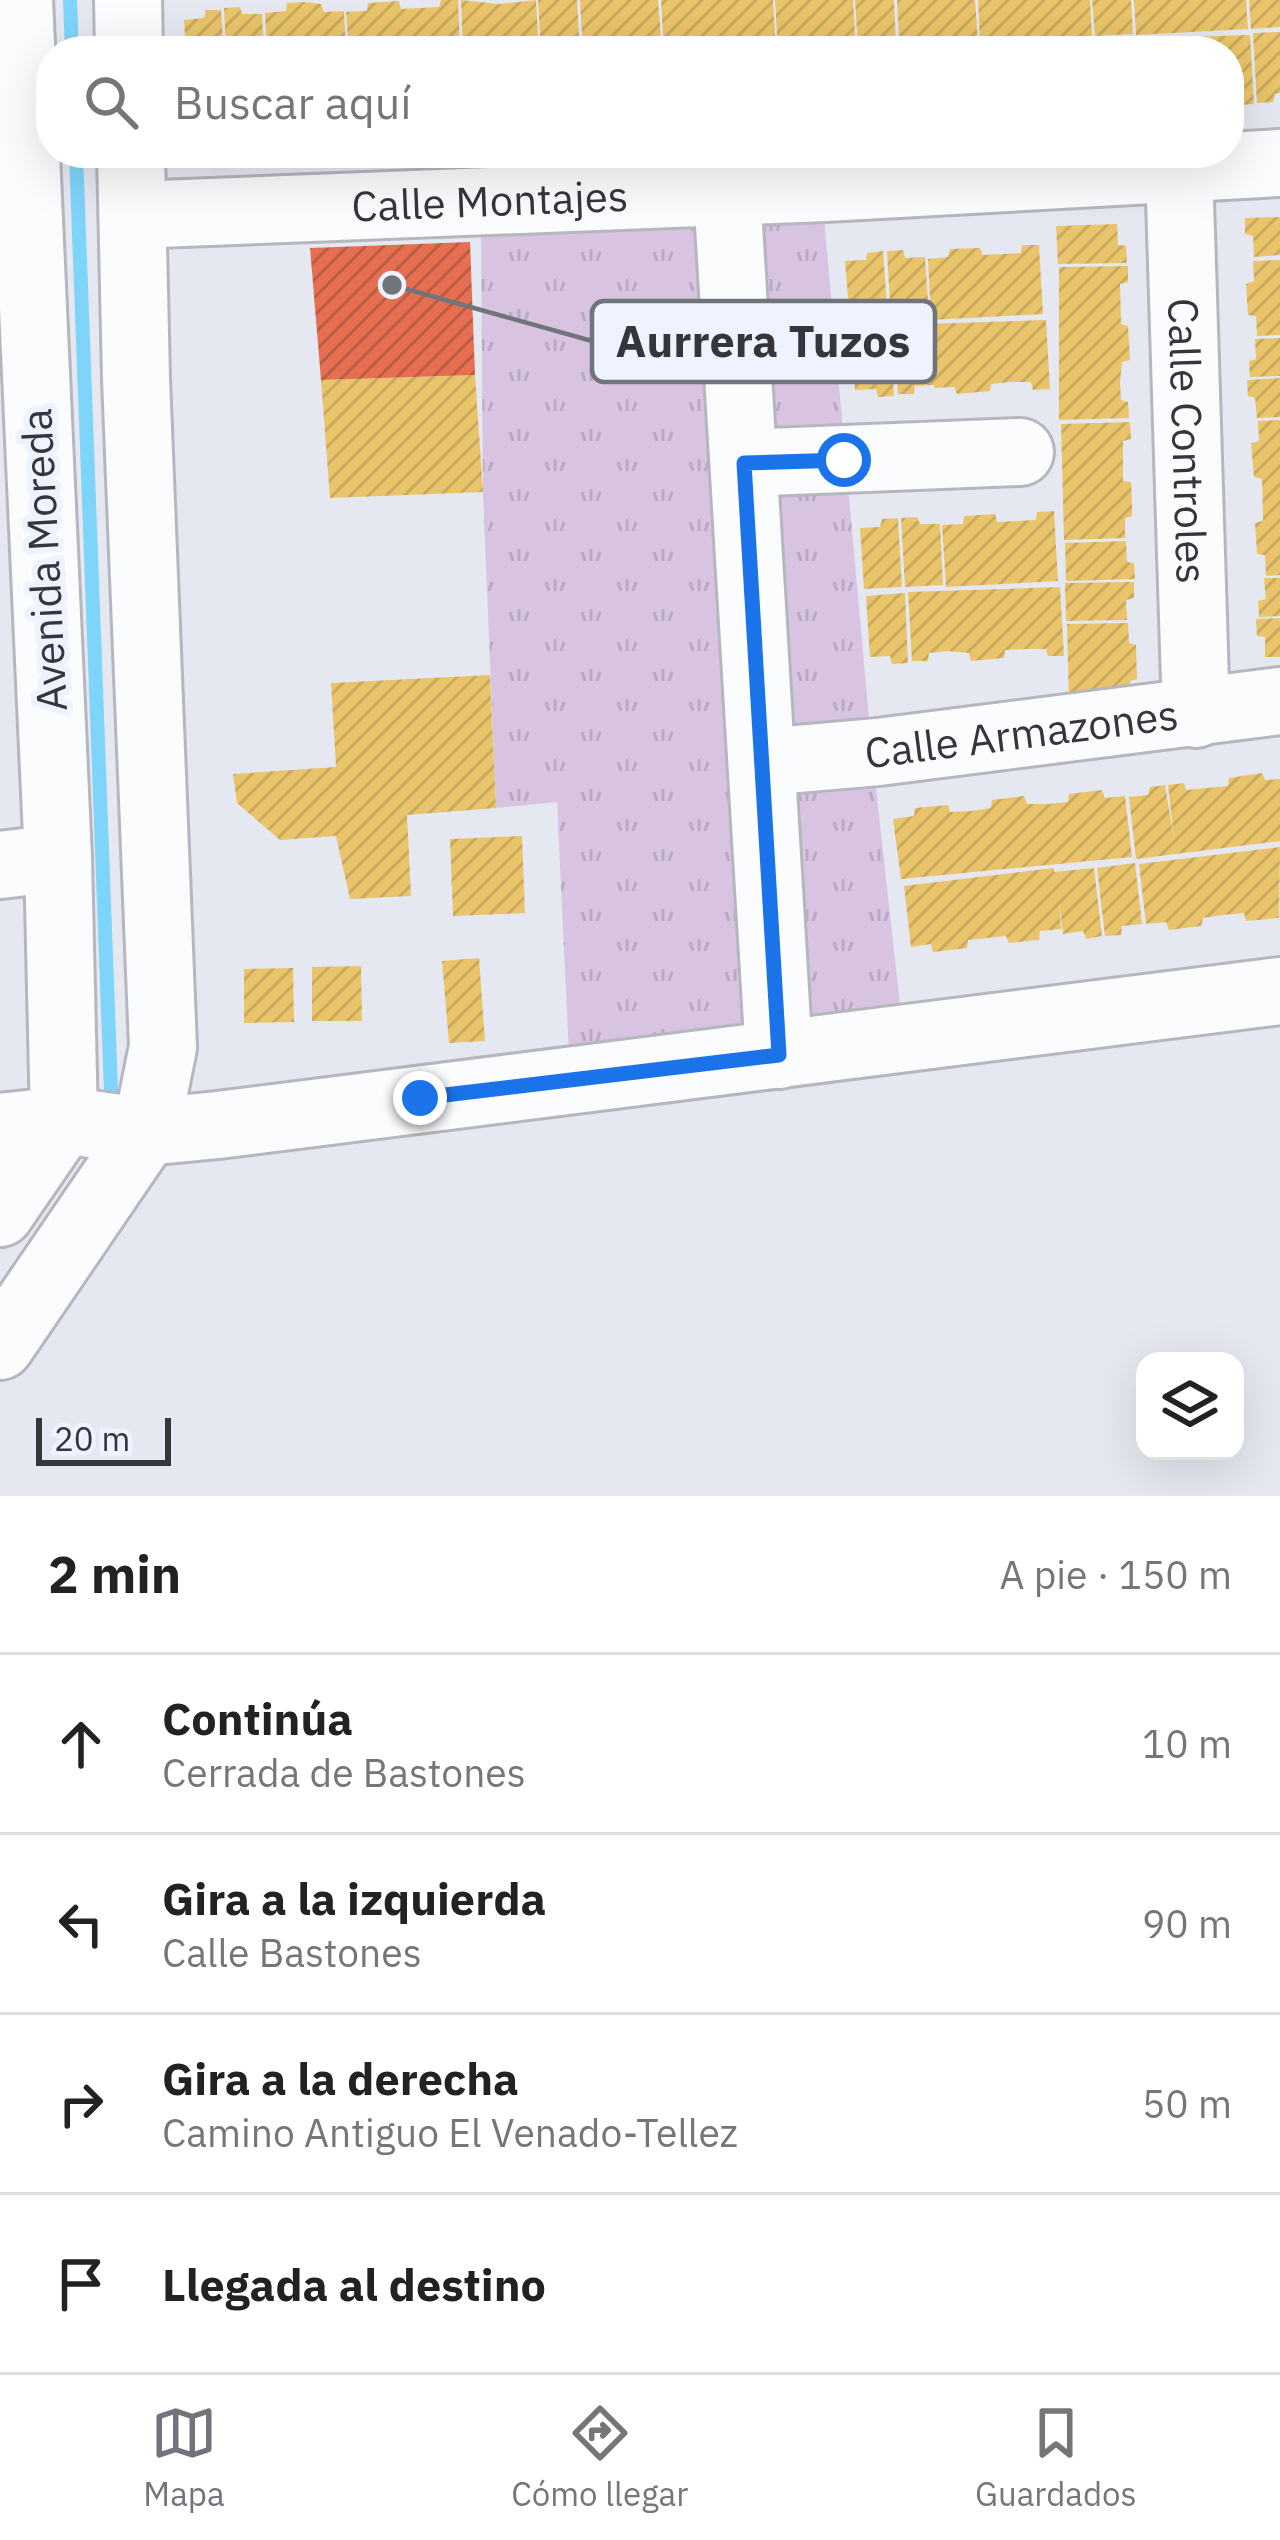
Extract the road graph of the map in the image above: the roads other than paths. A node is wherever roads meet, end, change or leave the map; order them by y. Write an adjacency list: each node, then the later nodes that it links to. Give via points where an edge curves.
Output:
1 (19, 0): 10 (street, Avenida Moreda)
2 (128, 0): 3 (street)
3 (129, 36)
4 (1280, 163): 5 (street, Calle Montajes)
5 (1244, 164)
6 (1161, 168): 9 (street, Calle Montajes)
7 (1179, 168): 14 (street, Calle Controles)
8 (132, 184): 9 (street, Calle Montajes); 21 (street, via 163,1047)
9 (727, 192): 12 (street)
10 (16, 334): 16 (street, Avenida Moreda)
11 (1020, 452): 12 (street)
12 (744, 463): 15 (street)
13 (1280, 701): 14 (street, Calle Armazones)
14 (1196, 714): 15 (street, Calle Armazones)
15 (762, 762): 18 (street)
16 (29, 861): 19 (street, Avenida Moreda)
17 (1280, 991): 18 (street)
18 (779, 1055): 21 (street)
19 (64, 1120): 20 (street); 21 (street); 22 (street)
20 (0, 1127)
21 (146, 1132): 23 (street)
22 (0, 1213)
23 (0, 1346)

